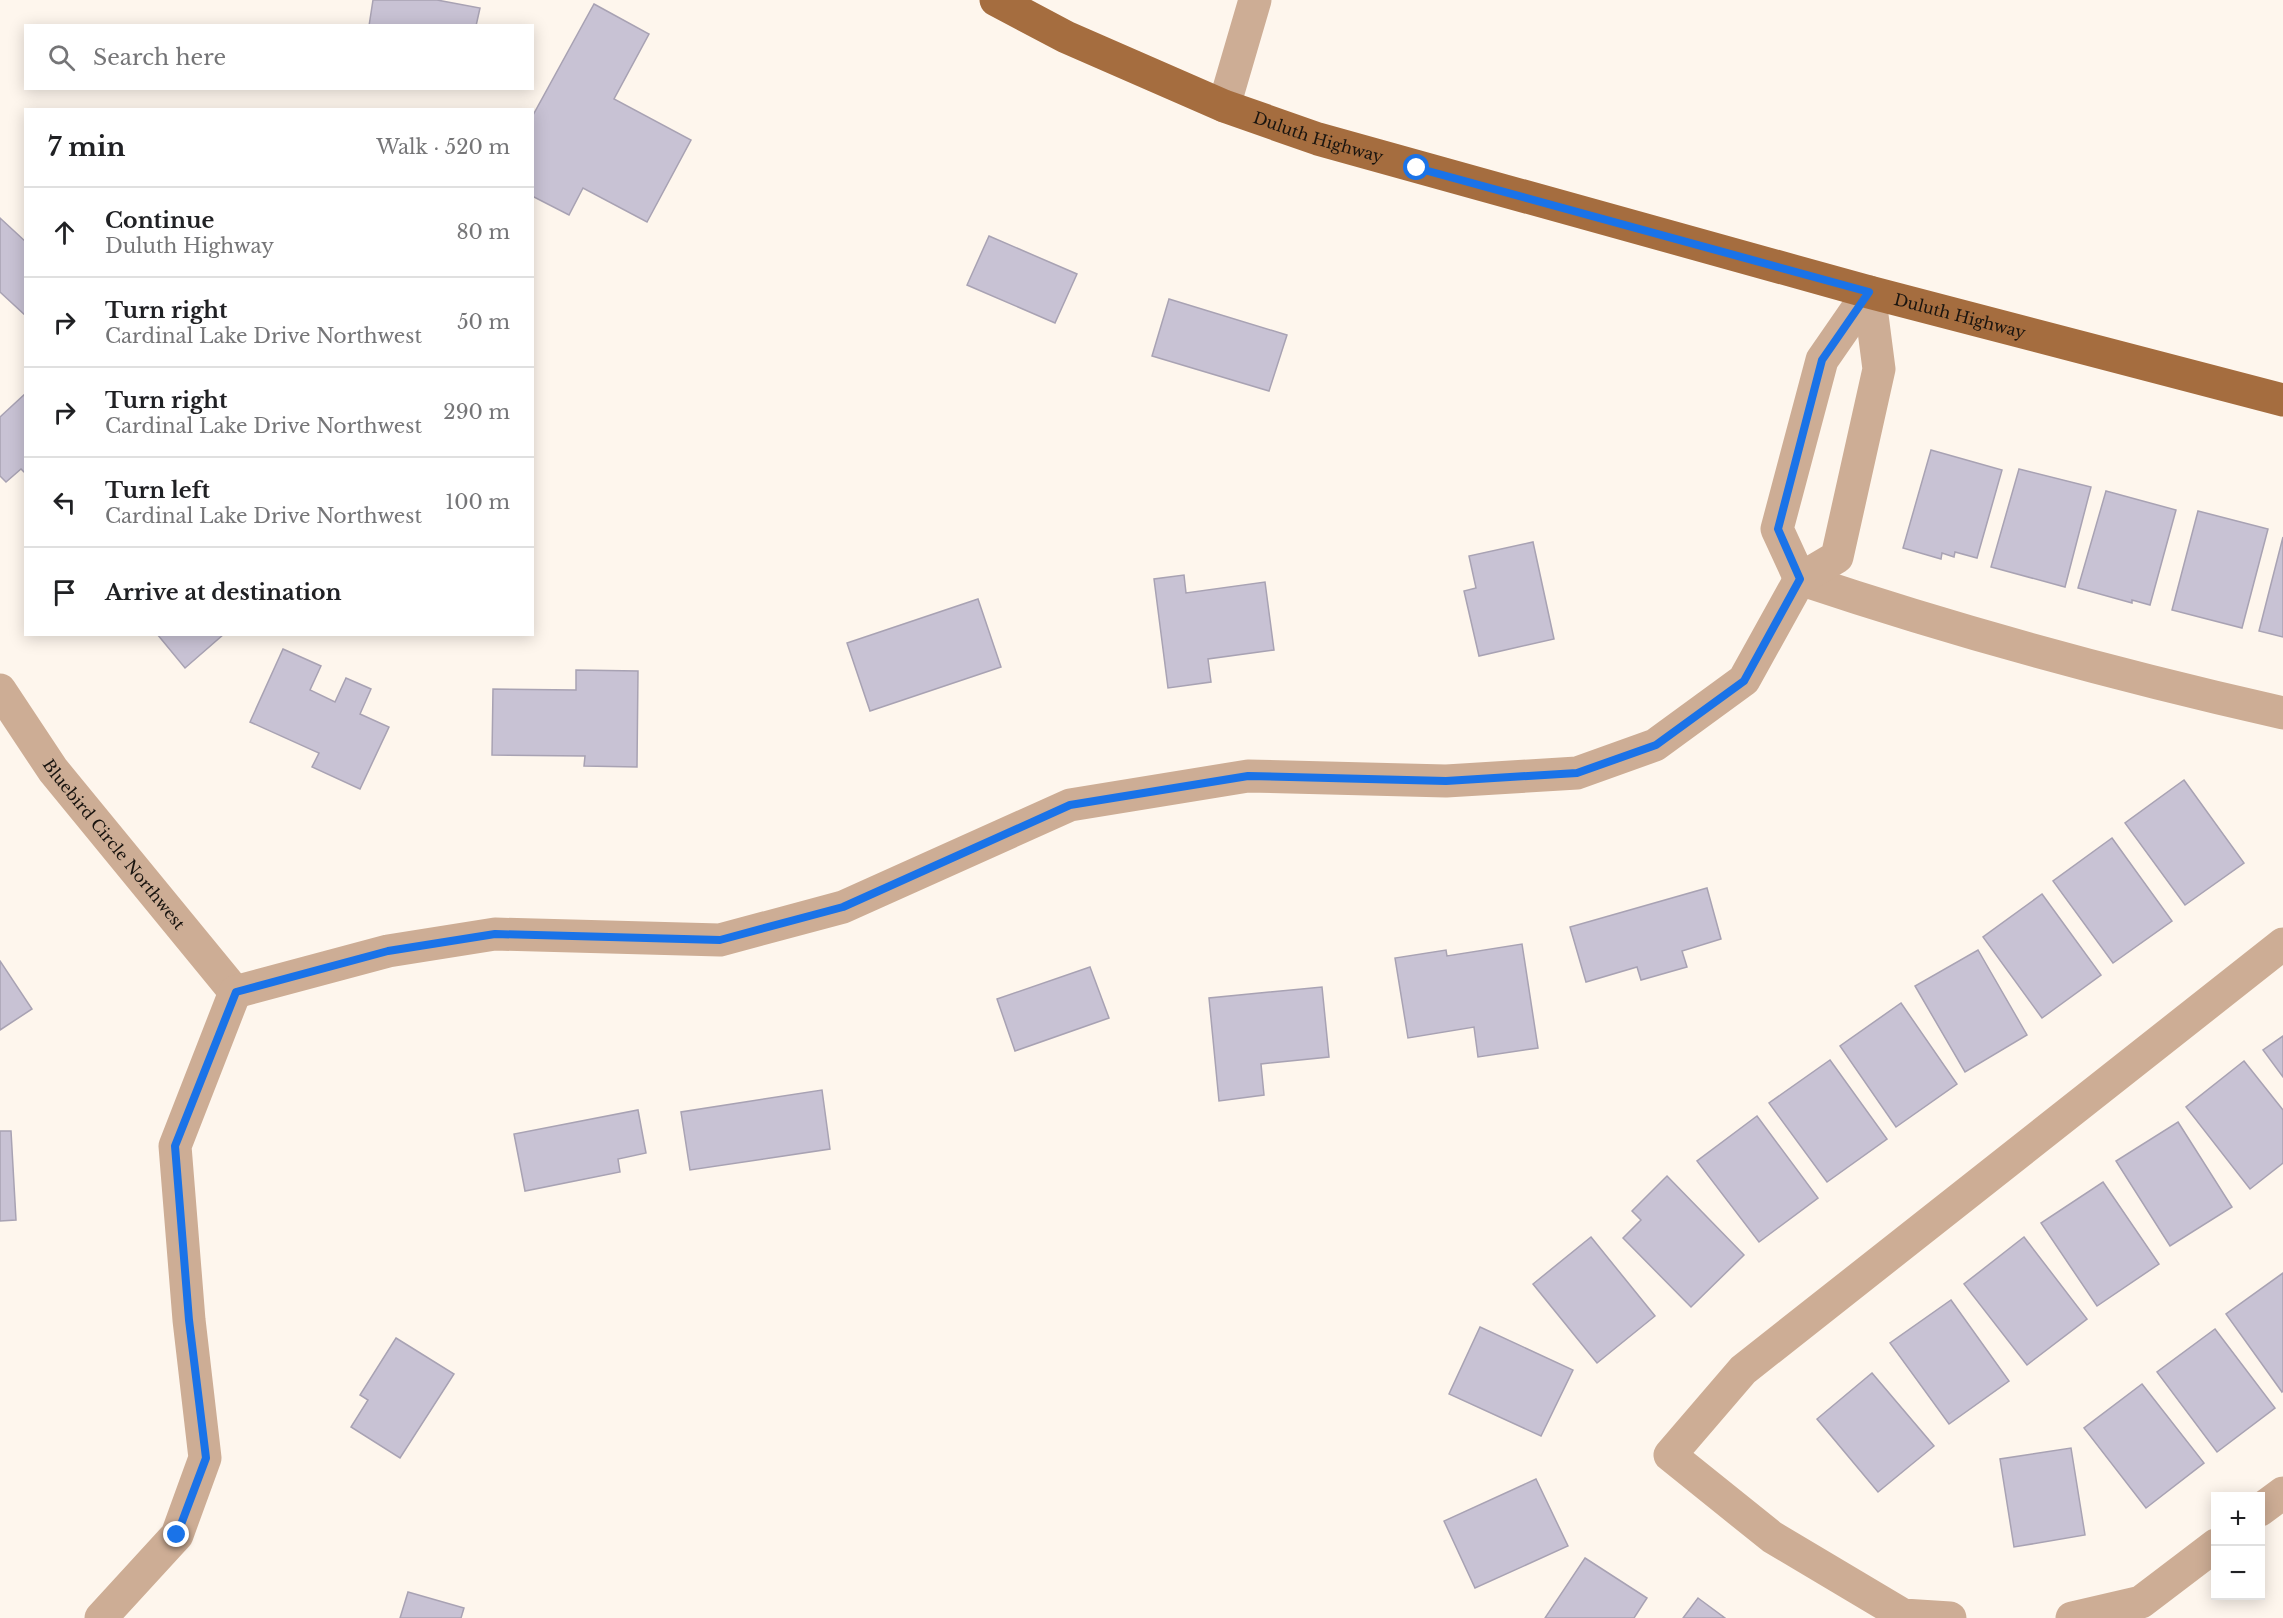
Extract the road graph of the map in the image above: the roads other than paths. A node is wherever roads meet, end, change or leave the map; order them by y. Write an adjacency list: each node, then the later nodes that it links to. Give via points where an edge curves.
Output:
1 (996, 0): 3 (main road, Duluth Highway, via 1066,37)
2 (1255, 0): 3 (street)
3 (1224, 106): 4 (main road, Duluth Highway, via 1406,165)
4 (1869, 292): 5 (main road, Duluth Highway); 6 (street, via 1822,360 1778,529); 6 (street, via 1879,369 1837,557)
5 (2283, 399)
6 (1800, 579): 8 (street, via 1873,604 2156,684); 10 (street, via 1744,681 1656,745 1577,773 1446,781 1248,776 1070,805 843,907 720,940 495,934 388,951)
7 (0, 690): 10 (street, Bluebird Circle Northwest, via 53,770)
8 (2283, 713)
9 (2283, 944): 15 (street, via 1743,1370 1670,1455 1772,1537 1903,1615)
10 (236, 992): 14 (street, via 175,1146 189,1320 206,1458 177,1535)
11 (2283, 1493): 12 (street)
12 (2265, 1506)
13 (2215, 1546): 16 (street, via 2141,1602)
14 (101, 1618)
15 (1950, 1618)
16 (2072, 1618)

